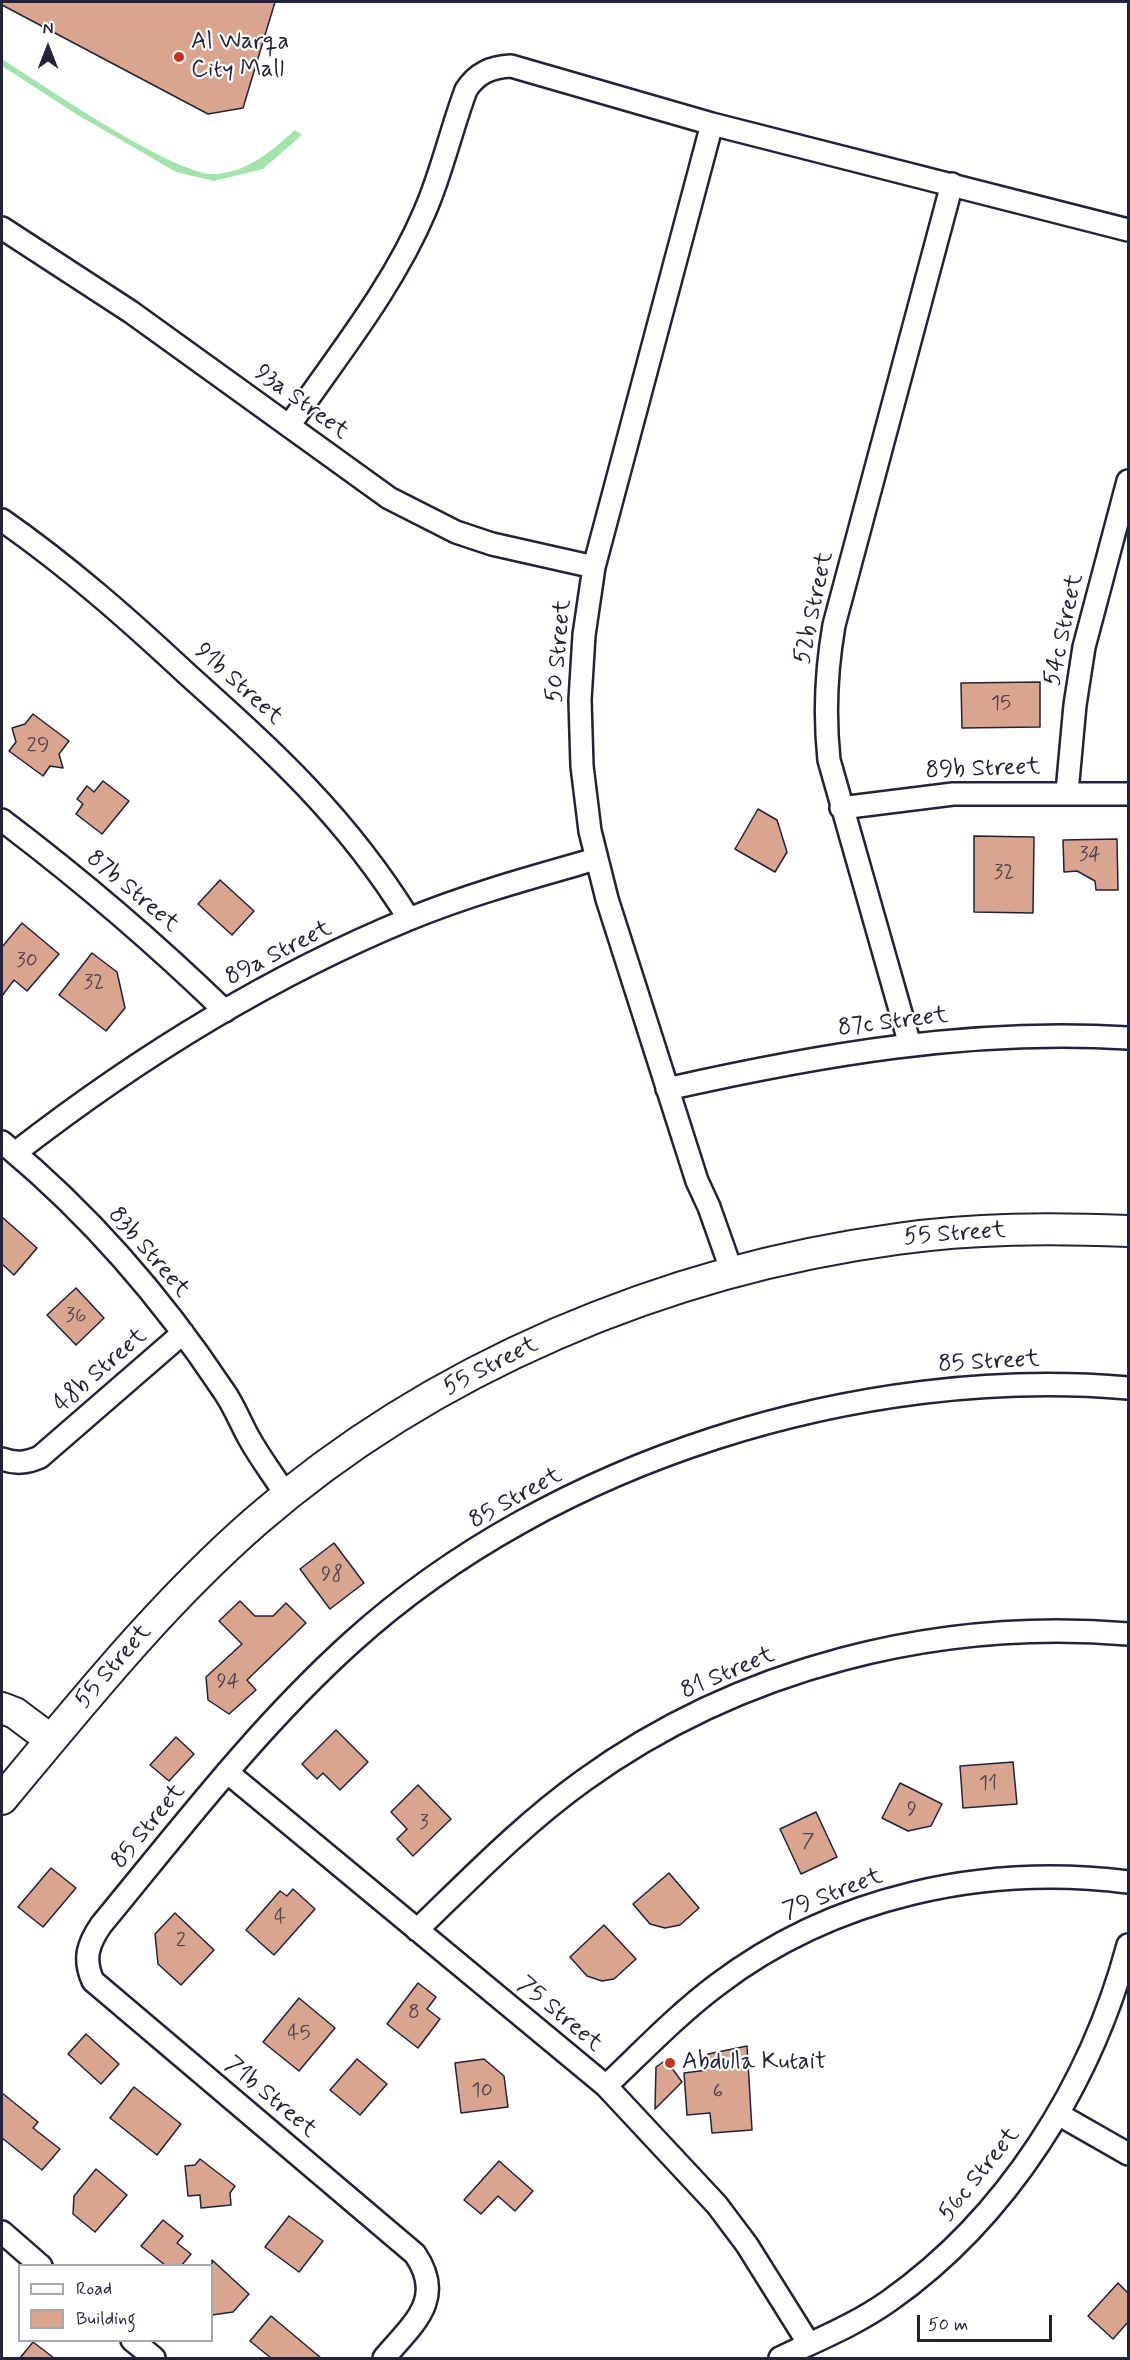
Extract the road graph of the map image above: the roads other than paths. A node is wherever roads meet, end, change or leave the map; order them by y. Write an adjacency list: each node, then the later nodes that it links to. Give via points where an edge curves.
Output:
1 (712, 124): 2 (street); 5 (street, via 511,66 484,71 466,90 438,179 410,243 380,294); 8 (street, 50 Street)
2 (952, 184): 4 (street); 11 (street, 52b Street, via 834,625 826,669 824,715 829,760)
3 (2, 228): 5 (street, 93a Street, via 130,312)
4 (1128, 230)
5 (288, 426): 8 (street, 93a Street, via 389,498 422,516 492,544)
6 (1128, 481): 9 (street, 54c Street, via 1084,647)
7 (2, 520): 14 (street, 91b Street, via 118,611 302,780 359,845)
8 (594, 567): 13 (street, 50 Street, via 580,700 582,766)
9 (1067, 792): 10 (street, 89b Street); 11 (street, 89b Street, via 953,794)
10 (1128, 794)
11 (841, 808): 17 (street, 52b Street)
12 (2, 820): 15 (street, 87b Street, via 171,958)
13 (596, 859): 14 (street, 89a Street); 18 (street, 50 Street)
14 (409, 919): 15 (street, 89a Street)
15 (225, 1011): 19 (street, 89a Street)
16 (1128, 1038): 17 (street, 87c Street, via 1042,1037)
17 (910, 1045): 18 (street, 87c Street, via 829,1056)
18 (667, 1089): 21 (street, 50 Street, via 697,1181 700,1210)
19 (8, 1147): 22 (street, 83b Street, via 71,1204)
20 (1128, 1231): 21 (street, 55 Street, via 1068,1228 897,1239)
21 (724, 1274): 25 (street, 55 Street, via 559,1333 489,1366 375,1432)
22 (183, 1333): 24 (street, 48b Street, via 40,1457 13,1463); 25 (street, 83b Street, via 238,1413 250,1439)
23 (1128, 1388): 29 (street, 85 Street, via 1007,1385 919,1392 831,1406 745,1428 605,1480 538,1513 412,1594 354,1640)
24 (2, 1459)
25 (292, 1491): 28 (street, 55 Street, via 190,1582)
26 (1128, 1634): 32 (street, 81 Street, via 1048,1631 969,1635 891,1647 815,1666 753,1688 637,1746 582,1782 525,1827)
27 (2, 1708): 28 (street, via 11,1721)
28 (47, 1745): 30 (street, 55 Street)
29 (227, 1772): 32 (street, 75 Street); 34 (street, 85 Street, via 101,1925)
30 (2, 1799)
31 (1128, 1882): 35 (street, 79 Street, via 1040,1876 974,1881 920,1891 848,1913 779,1944 731,1975 680,2016)
32 (417, 1930): 35 (street, 75 Street)
33 (1128, 1944): 36 (street, 56c Street, via 1102,2022)
34 (87, 1953): 43 (street, 71b Street, via 88,1970 104,1992 415,2254 428,2279 425,2306)
35 (606, 2086): 41 (street, 75 Street, via 717,2205 747,2245)
36 (1058, 2114): 37 (street); 41 (street, 56c Street, via 1003,2194 935,2264 863,2318)
37 (1128, 2154)
38 (2, 2232): 39 (street)
39 (40, 2264)
40 (134, 2342): 42 (street)
41 (808, 2344): 44 (street, 56c Street)
42 (153, 2358)
43 (384, 2358)
44 (780, 2358)

